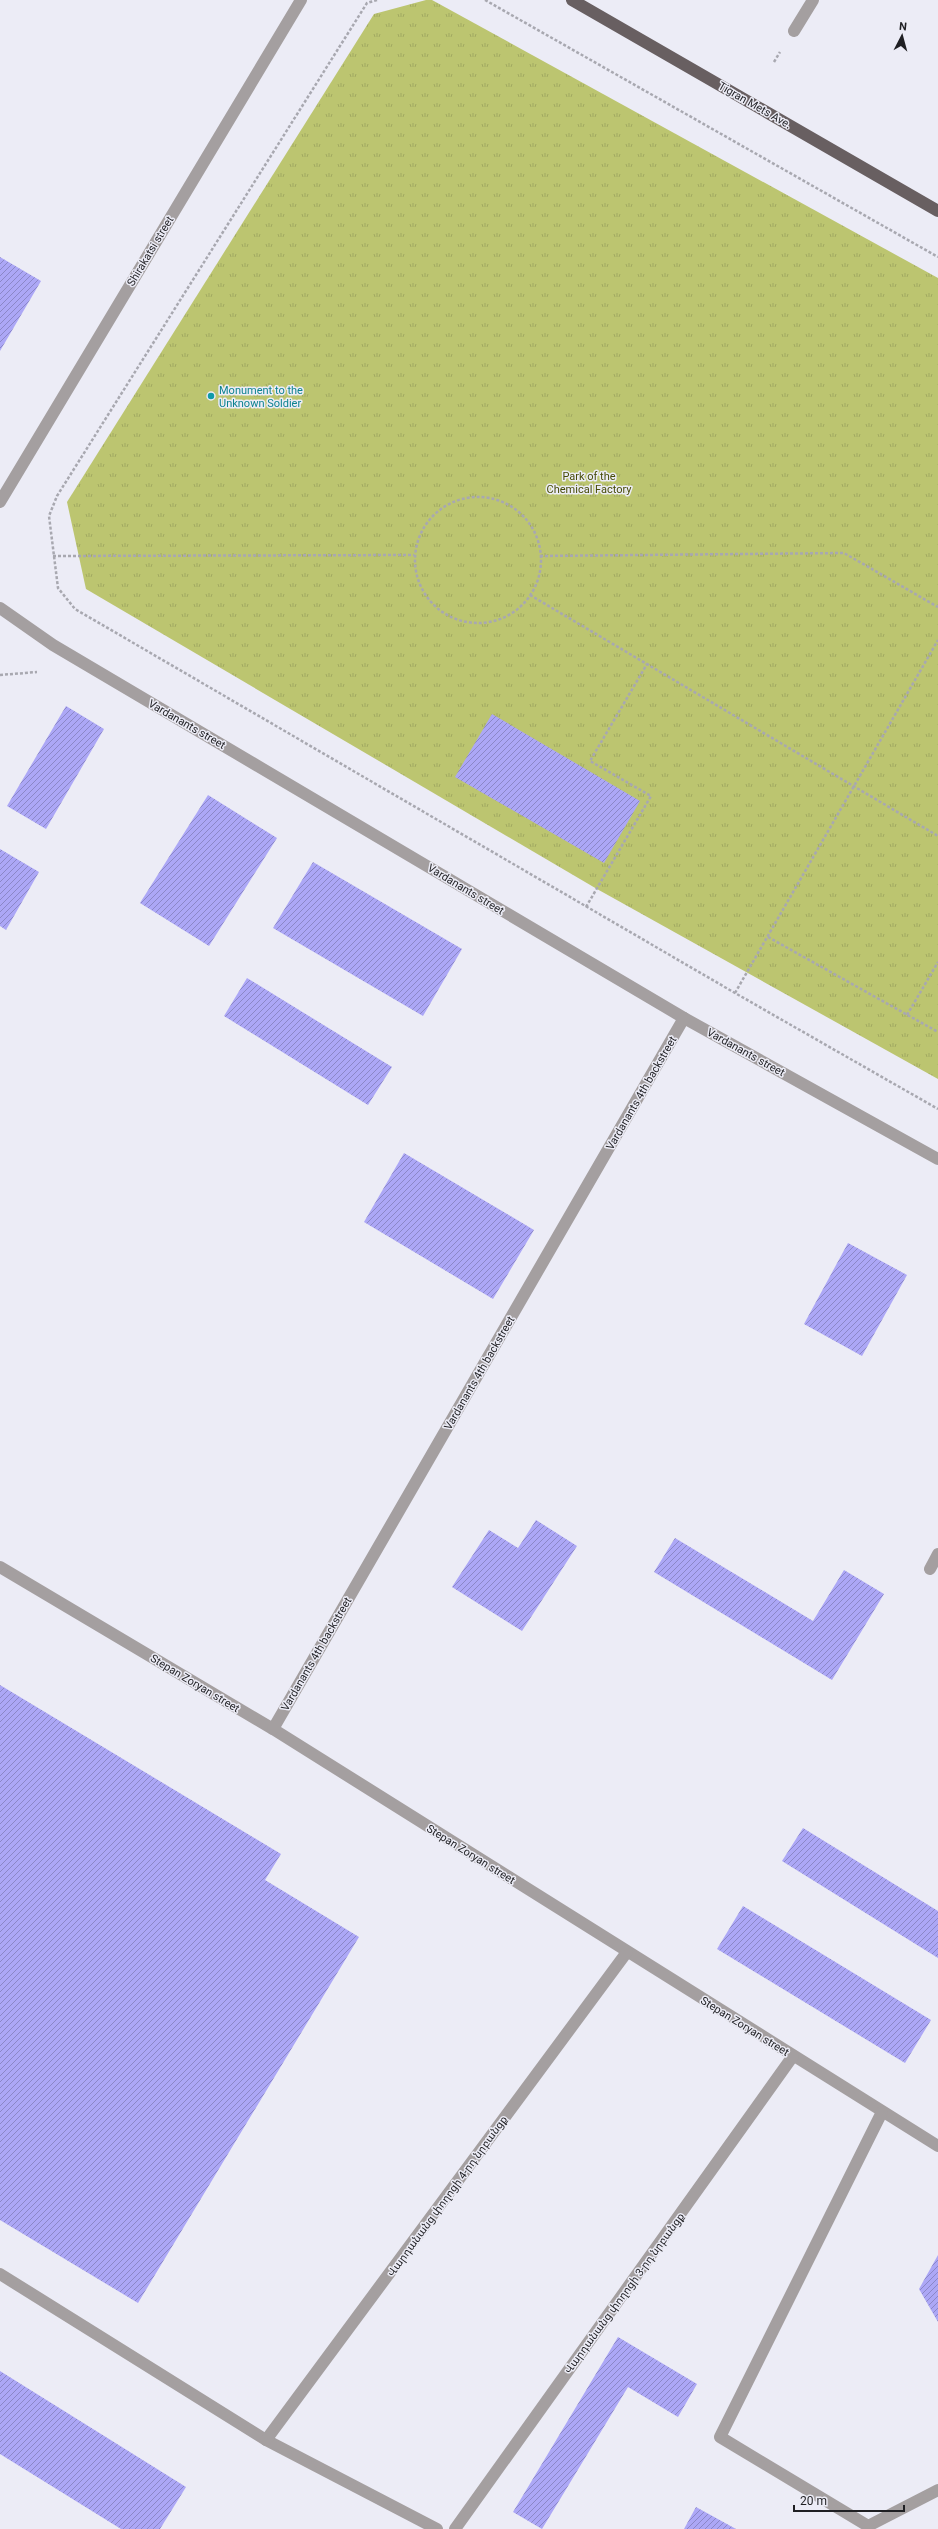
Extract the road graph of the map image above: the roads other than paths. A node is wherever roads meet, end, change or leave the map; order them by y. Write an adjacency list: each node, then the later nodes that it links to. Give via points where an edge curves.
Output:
1 (301, 0): 6 (street, Shirakatsi street)
2 (572, 0): 5 (main road, Tigran Mets Ave.)
3 (813, 0): 4 (street)
4 (794, 31)
5 (938, 211)
6 (0, 502)
7 (0, 608): 8 (street, Vardanants street, via 53,645)
8 (684, 1018): 9 (street, Vardanants street); 13 (street, Vardanants 4th backstreet)
9 (938, 1160)
10 (938, 1554): 12 (street)
11 (0, 1567): 13 (street, Stepan Zoryan street)
12 (930, 1569)
13 (273, 1729): 14 (street, Stepan Zoryan street)
14 (627, 1952): 15 (street, Stepan Zoryan street); 19 (street, Վարդանանց փողոցի 4-րդ նրբանցք)
15 (793, 2056): 16 (street, Stepan Zoryan street); 22 (street, Վարդանանց փողոցի 3-րդ նրբանցք)
16 (882, 2112): 17 (street, Stepan Zoryan street); 20 (street, via 720,2438 868,2526)
17 (938, 2146)
18 (0, 2274): 19 (street)
19 (266, 2440): 21 (street)
20 (938, 2490)
21 (437, 2529)
22 (456, 2529)

